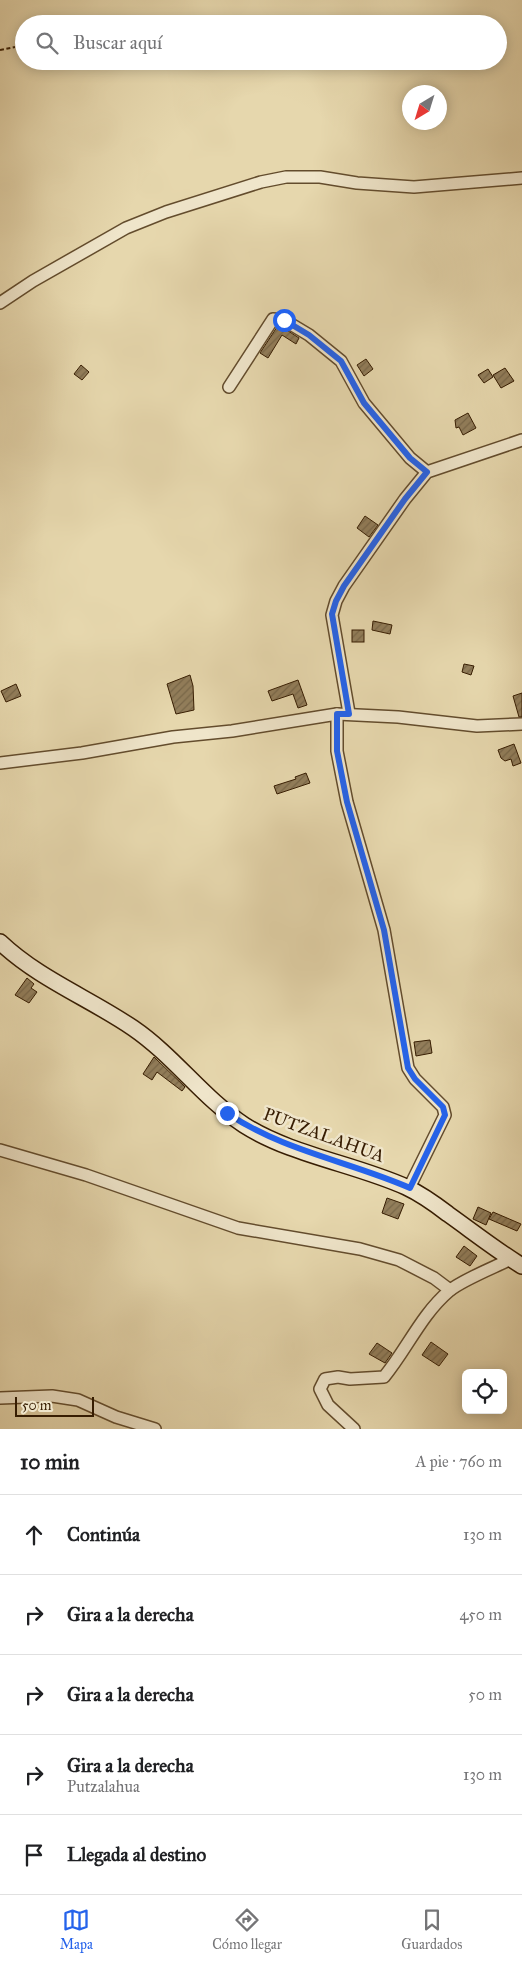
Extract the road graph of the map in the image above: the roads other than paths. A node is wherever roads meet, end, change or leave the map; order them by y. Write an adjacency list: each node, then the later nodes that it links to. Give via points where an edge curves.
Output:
1 (522, 178): 2 (street, via 414,187 320,178 286,177 261,182 126,228)
2 (0, 303)
3 (229, 387): 5 (street, via 273,319 284,320 341,361 364,403 410,458)
4 (522, 440): 5 (street)
5 (427, 472): 7 (street, via 336,601 332,614)
6 (337, 714): 7 (street); 9 (street); 12 (street, via 337,751 347,802 384,930 408,1068 443,1107 445,1115)
7 (349, 714): 8 (street, via 477,726)
8 (522, 724)
9 (0, 764)
10 (0, 942): 12 (street, PUTZALAHUA, via 53,982 131,1027 227,1113 246,1126 288,1146)
11 (0, 1150): 14 (street, via 86,1175 238,1228 399,1260)
12 (410, 1188): 13 (street, PUTZALAHUA)
13 (516, 1262): 14 (street)
14 (450, 1290): 17 (street, via 431,1309 384,1377 326,1379 320,1389 328,1405)
15 (0, 1398): 16 (street, via 52,1396 78,1400 116,1417)
16 (155, 1429)
17 (354, 1429)

